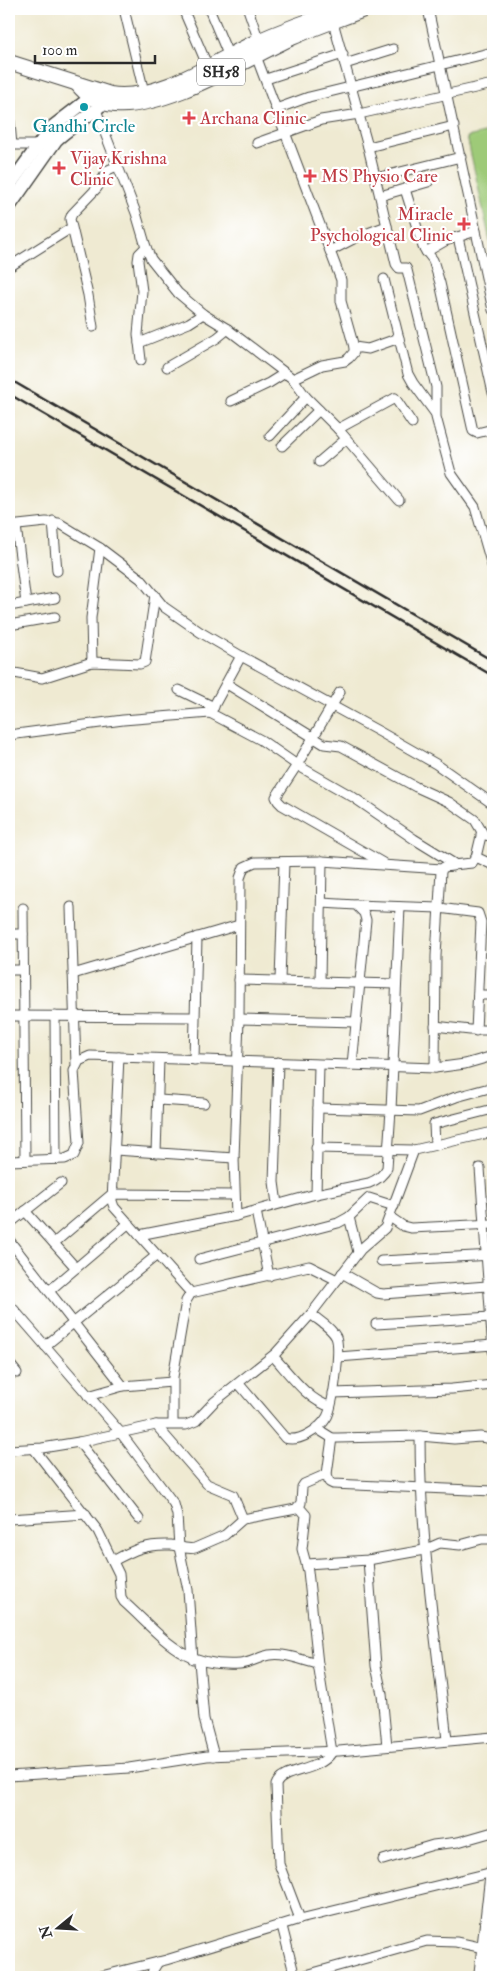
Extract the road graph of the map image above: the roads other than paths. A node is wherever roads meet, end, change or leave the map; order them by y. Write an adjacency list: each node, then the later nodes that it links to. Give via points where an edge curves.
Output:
1 (124, 9): 22 (street)
2 (184, 9): 18 (street)
3 (208, 9): 14 (street)
4 (248, 9): 9 (street)
5 (343, 9): 9 (main road, SH58)
6 (366, 9): 8 (main road, SH58)
7 (428, 9): 17 (street)
8 (333, 22): 12 (street); 13 (main road, SH58)
9 (259, 41): 14 (main road, SH58)
10 (393, 49): 15 (street)
11 (493, 52): 17 (street)
12 (343, 54): 15 (street); 19 (street)
13 (256, 56): 14 (main road, SH58); 19 (street)
14 (231, 62): 18 (main road, SH58); 24 (main road, SH58, via 161,98 117,106)
15 (345, 64): 21 (street)
16 (9, 65): 24 (main road, via 77,84)
17 (441, 65): 21 (street); 23 (street)
18 (208, 67): 22 (main road, SH58)
19 (266, 79): 25 (street)
20 (493, 84): 23 (street)
21 (352, 88): 25 (street, via 309,97); 27 (street)
22 (144, 92): 24 (main road, SH58)
23 (448, 95): 27 (street); 28 (street)
24 (99, 99): 32 (main road, via 51,128); 33 (main road); 36 (street)
25 (276, 109): 29 (street)
26 (9, 113): 31 (street)
27 (359, 114): 29 (street, via 326,119); 34 (street)
28 (454, 126): 34 (street); 35 (street)
29 (285, 133): 30 (street); 48 (street)
30 (257, 143)
31 (10, 145): 32 (street)
32 (37, 145): 33 (street); 39 (main road)
33 (51, 146): 42 (main road)
34 (368, 147): 37 (street)
35 (461, 157): 37 (street); 45 (street)
36 (118, 166): 44 (street, via 108,170 97,188 72,214); 47 (street)
37 (376, 178): 41 (street)
38 (428, 182): 40 (street)
39 (9, 186)
40 (405, 189): 41 (street); 49 (street)
41 (380, 196): 43 (street)
42 (9, 207)
43 (387, 226): 48 (street); 66 (street, via 397,267 407,270 436,387)
44 (71, 228): 50 (street); 54 (street)
45 (476, 231): 46 (street); 52 (street)
46 (458, 237): 49 (street); 62 (street)
47 (146, 247): 53 (street, via 151,259 178,293); 57 (street, via 138,258 142,291)
48 (330, 251): 58 (street, via 340,280 341,301)
49 (426, 252): 69 (street, via 433,260 440,283 473,431)
50 (9, 267)
51 (384, 279): 56 (street)
52 (493, 310)
53 (203, 314): 55 (street); 57 (street)
54 (93, 326)
55 (228, 329): 60 (street); 61 (street)
56 (399, 338): 58 (street, via 368,349); 66 (street, via 410,378)
57 (139, 343): 59 (street)
58 (354, 347): 61 (street, via 354,352 345,361)
59 (141, 360)
60 (167, 367)
61 (289, 376): 63 (street); 64 (street)
62 (493, 393)
63 (306, 397): 65 (street); 70 (street)
64 (231, 401)
65 (319, 410): 68 (street); 72 (street)
66 (435, 413): 78 (street, via 451,474 475,507)
67 (412, 423): 68 (street, via 395,398)
68 (338, 429): 71 (street)
69 (493, 429)
70 (270, 436)
71 (346, 439): 73 (street); 74 (street)
72 (282, 446)
73 (319, 462)
74 (399, 500)
75 (53, 521): 76 (street); 77 (street); 79 (street)
76 (12, 526): 82 (street)
77 (100, 548): 80 (street, via 142,579); 87 (street, via 91,618)
78 (493, 569)
79 (57, 571)
80 (154, 595): 86 (street, via 167,610); 87 (street, via 145,662)
81 (55, 598): 82 (street)
82 (26, 603): 83 (street)
83 (9, 606)
84 (55, 617): 85 (street)
85 (9, 625)
86 (241, 656): 89 (street); 92 (street)
87 (92, 662): 88 (street, via 42,678)
88 (9, 672)
89 (227, 684): 93 (street); 95 (street)
90 (179, 690): 93 (street)
91 (340, 692): 92 (street)
92 (332, 706): 95 (street); 97 (street, via 436,764)
93 (212, 710): 94 (street); 96 (street)
94 (9, 735)
95 (313, 738): 96 (street); 98 (street, via 324,744 341,746 449,802 475,820)
96 (297, 765): 103 (street, via 278,792 278,801); 104 (street, via 353,797)
97 (493, 804)
98 (481, 834): 99 (street); 100 (street)
99 (493, 837)
100 (476, 857): 104 (street, via 472,863); 105 (street)
101 (322, 861): 102 (street); 103 (street); 107 (street)
102 (284, 862): 113 (street, via 255,862 244,867 240,878); 121 (street)
103 (385, 864): 106 (street)
104 (453, 865): 106 (street)
105 (493, 865)
106 (442, 868): 112 (street)
107 (322, 903): 108 (street); 122 (street)
108 (356, 905): 110 (street); 123 (street, via 366,920)
109 (71, 907): 119 (street)
110 (400, 907): 112 (street); 124 (street)
111 (23, 908): 115 (street)
112 (438, 908): 125 (street, via 473,911 480,917); 134 (street)
113 (239, 925): 116 (street); 120 (street)
114 (9, 934): 115 (street)
115 (23, 934): 118 (street)
116 (197, 937): 119 (street); 131 (street)
117 (9, 970): 118 (street)
118 (23, 970): 128 (street)
119 (73, 974): 130 (street)
120 (239, 980): 121 (street); 132 (street)
121 (280, 980): 122 (street)
122 (320, 982): 123 (street)
123 (359, 983): 124 (street); 133 (street)
124 (396, 984): 146 (street)
125 (478, 995): 126 (street); 136 (street)
126 (493, 995)
127 (9, 1016): 128 (street)
128 (24, 1016): 129 (street); 163 (street)
129 (55, 1016): 130 (street); 162 (street)
130 (75, 1016): 131 (street); 143 (street)
131 (194, 1017): 140 (street)
132 (239, 1019): 133 (street); 141 (street)
133 (356, 1022): 145 (street)
134 (435, 1026): 136 (street); 147 (street)
135 (493, 1030): 136 (street)
136 (476, 1031)
137 (493, 1056): 147 (street)
138 (119, 1058): 139 (street); 143 (street, via 90,1056); 158 (street)
139 (159, 1059): 140 (street); 149 (street)
140 (194, 1060): 141 (street)
141 (237, 1061): 142 (street); 161 (street)
142 (278, 1062): 144 (street); 170 (street, via 274,1182)
143 (76, 1065): 162 (street, via 78,1147 74,1155)
144 (319, 1065): 145 (street); 151 (street)
145 (352, 1065): 146 (street)
146 (393, 1066): 147 (street); 153 (street)
147 (435, 1068)
148 (493, 1087): 153 (street, via 419,1111)
149 (159, 1100): 150 (street); 160 (street)
150 (204, 1102)
151 (318, 1108): 153 (street); 156 (street)
152 (493, 1109): 155 (street, via 434,1124)
153 (391, 1110): 157 (street)
154 (493, 1132): 155 (street)
155 (435, 1145): 159 (street)
156 (316, 1148): 157 (street); 168 (street)
157 (389, 1148): 159 (street); 168 (street, via 385,1173 374,1181)
158 (115, 1150): 160 (street); 167 (street)
159 (414, 1150): 171 (street)
160 (156, 1153): 161 (street)
161 (234, 1158): 169 (street)
162 (56, 1159): 163 (street)
163 (25, 1160): 164 (street)
164 (9, 1161)
165 (480, 1168): 179 (street)
166 (61, 1183): 172 (street)
167 (112, 1194): 169 (street); 177 (street, via 114,1207); 183 (street)
168 (316, 1194): 170 (street)
169 (234, 1196): 174 (street)
170 (278, 1204): 173 (street)
171 (394, 1206): 175 (street, via 369,1198); 176 (street)
172 (25, 1211): 178 (street); 183 (street)
173 (256, 1211): 174 (street); 182 (street)
174 (236, 1216): 180 (street)
175 (349, 1216): 182 (street, via 338,1222); 184 (street)
176 (390, 1217): 179 (street, via 411,1228); 184 (street, via 385,1228)
177 (129, 1223): 180 (street); 189 (street)
178 (9, 1224)
179 (489, 1225): 186 (street)
180 (139, 1235): 185 (street)
181 (9, 1240): 193 (street)
182 (262, 1242): 187 (street); 190 (street)
183 (54, 1243): 189 (street)
184 (358, 1252): 191 (street)
185 (157, 1255): 194 (street); 198 (street)
186 (489, 1255): 188 (street); 192 (street)
187 (199, 1259)
188 (381, 1261)
189 (76, 1268): 193 (street)
190 (269, 1276): 191 (street, via 308,1266); 194 (street)
191 (339, 1276): 192 (street, via 383,1294); 196 (street)
192 (488, 1286): 197 (street)
193 (49, 1291): 198 (street)
194 (190, 1293): 207 (street)
195 (9, 1304): 201 (street)
196 (311, 1314): 203 (street); 204 (street, via 336,1337)
197 (491, 1317): 199 (street); 200 (street)
198 (73, 1322): 201 (street); 209 (street)
199 (376, 1324)
200 (493, 1345): 202 (street); 204 (street)
201 (45, 1346): 212 (street)
202 (493, 1351)
203 (273, 1356): 208 (street); 213 (street, via 313,1399)
204 (338, 1357): 211 (street)
205 (9, 1362): 206 (street)
206 (17, 1373)
207 (172, 1382): 209 (street); 214 (street)
208 (239, 1384): 214 (street, via 193,1423); 216 (street, via 285,1438 299,1438)
209 (123, 1386): 212 (street)
210 (493, 1386): 211 (street)
211 (333, 1392): 213 (street)
212 (88, 1396): 217 (street)
213 (330, 1406): 216 (street, via 327,1417)
214 (172, 1424): 215 (street)
215 (156, 1425): 217 (street); 231 (street, via 207,1484 233,1494)
216 (316, 1428): 219 (street)
217 (120, 1432): 221 (street); 233 (street, via 174,1504)
218 (420, 1436): 219 (street); 220 (street); 225 (street)
219 (332, 1438): 224 (street)
220 (493, 1439)
221 (79, 1442): 222 (street); 229 (street)
222 (34, 1449): 223 (street); 228 (street)
223 (9, 1450)
224 (327, 1474): 225 (street, via 333,1484); 227 (street, via 304,1484)
225 (420, 1488): 226 (street); 234 (street)
226 (493, 1490)
227 (299, 1507): 231 (street); 237 (street, via 306,1515 302,1544)
228 (86, 1514): 230 (street); 236 (street)
229 (139, 1518)
230 (9, 1519)
231 (243, 1519): 233 (street, via 221,1538 190,1549)
232 (493, 1539): 234 (street, via 460,1545 440,1544)
233 (179, 1547): 236 (street, via 138,1547); 238 (street, via 188,1590)
234 (424, 1550): 235 (street); 241 (street)
235 (368, 1560): 237 (street); 242 (street, via 376,1666)
236 (113, 1561): 238 (street, via 124,1602 174,1648)
237 (307, 1564): 239 (street)
238 (196, 1660): 239 (street, via 243,1664 278,1654); 244 (street, via 204,1720)
239 (318, 1664): 243 (street)
240 (493, 1737): 241 (street)
241 (447, 1740): 242 (street)
242 (387, 1746): 243 (street)
243 (332, 1752): 244 (street); 249 (street, via 325,1761 281,1778 276,1785 279,1864)
244 (214, 1756): 245 (street, via 129,1768)
245 (9, 1776)
246 (493, 1832): 247 (street)
247 (383, 1860)
248 (493, 1872): 249 (street); 251 (main road)
249 (300, 1919): 250 (street)
250 (282, 1926): 252 (street); 255 (street)
251 (487, 1945): 255 (street, via 427,1941); 256 (main road)
252 (158, 1962): 253 (street); 254 (street)
253 (97, 1977)
254 (151, 1977)
255 (297, 1977)
256 (481, 1977)

